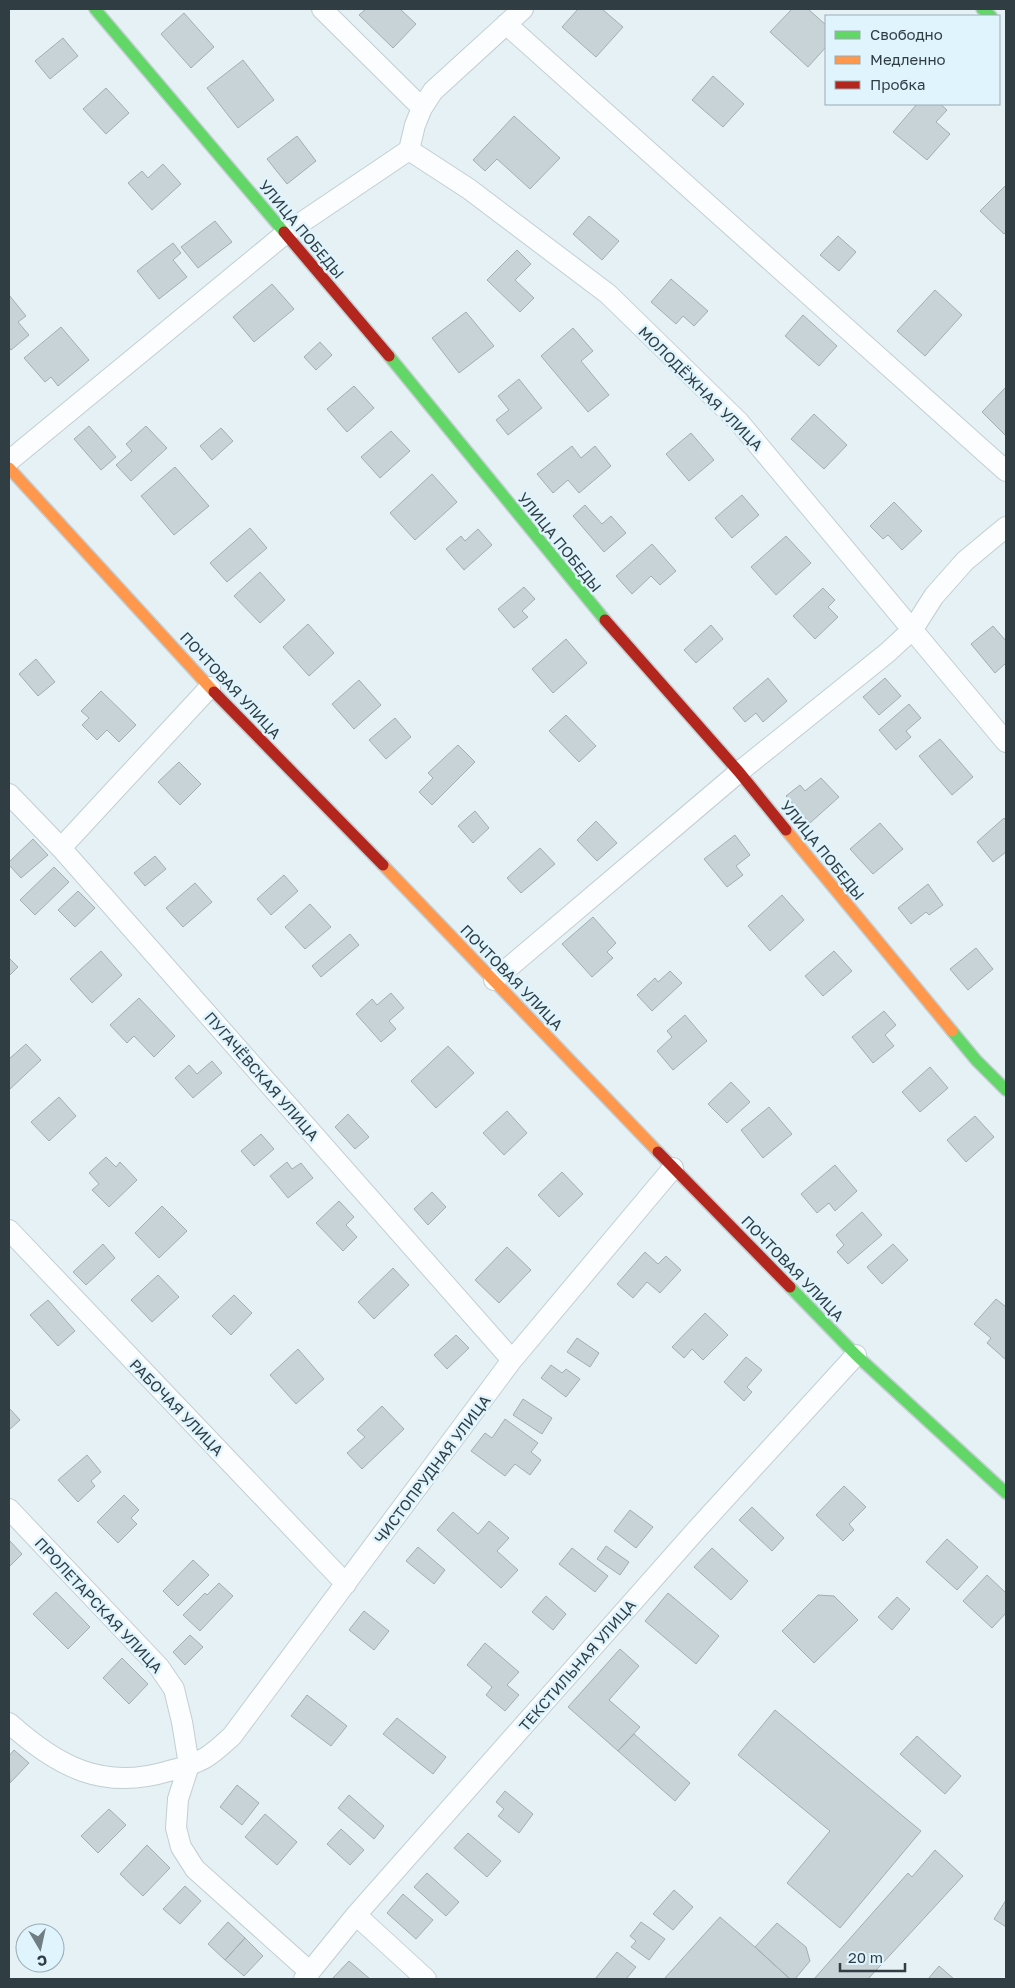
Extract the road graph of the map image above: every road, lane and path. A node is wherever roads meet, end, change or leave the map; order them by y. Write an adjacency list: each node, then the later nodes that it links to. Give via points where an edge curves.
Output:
1 (95, 9): 7 (street, УЛИЦА ПОБЕДЫ)
2 (322, 9): 5 (street)
3 (523, 9): 4 (street)
4 (506, 24): 5 (street, via 433,91); 10 (street)
5 (422, 108): 6 (street)
6 (409, 150): 7 (street); 12 (street, МОЛОДЁЖНАЯ УЛИЦА, via 469,189 608,294 739,422)
7 (286, 233): 8 (street); 15 (street, УЛИЦА ПОБЕДЫ, via 621,640)
8 (9, 461)
9 (9, 468): 13 (street, ПОЧТОВАЯ УЛИЦА)
10 (1006, 471)
11 (1006, 526): 12 (street, via 965,562 934,596)
12 (913, 629): 14 (street, МОЛОДЁЖНАЯ УЛИЦА); 15 (street)
13 (210, 687): 17 (street); 18 (street, ПОЧТОВАЯ УЛИЦА)
14 (1006, 742)
15 (739, 772): 18 (street); 19 (street, УЛИЦА ПОБЕДЫ, via 976,1060)
16 (9, 794): 17 (street, ПУГАЧЁВСКАЯ УЛИЦА)
17 (61, 848): 23 (street, ПУГАЧЁВСКАЯ УЛИЦА)
18 (494, 980): 20 (street, ПОЧТОВАЯ УЛИЦА)
19 (1006, 1090)
20 (673, 1168): 22 (street, ПОЧТОВАЯ УЛИЦА); 23 (street, ЧИСТОПРУДНАЯ УЛИЦА)
21 (9, 1230): 26 (street, РАБОЧАЯ УЛИЦА)
22 (856, 1355): 24 (street, ПОЧТОВАЯ УЛИЦА); 29 (street, ТЕКСТИЛЬНАЯ УЛИЦА, via 699,1527)
23 (512, 1360): 26 (street, ЧИСТОПРУДНАЯ УЛИЦА)
24 (1006, 1493)
25 (9, 1509): 28 (street, ПРОЛЕТАРСКАЯ УЛИЦА, via 159,1667 174,1689)
26 (346, 1584): 28 (street, ЧИСТОПРУДНАЯ УЛИЦА, via 232,1736 207,1757)
27 (9, 1724): 28 (street, ЧИСТОПРУДНАЯ УЛИЦА, via 33,1745 66,1765 91,1774 121,1780 156,1776)
28 (190, 1765): 30 (street, via 178,1798 176,1828 180,1846 195,1869)
29 (356, 1915): 30 (street, ТЕКСТИЛЬНАЯ УЛИЦА); 31 (street)
30 (307, 1976)
31 (426, 1979)

